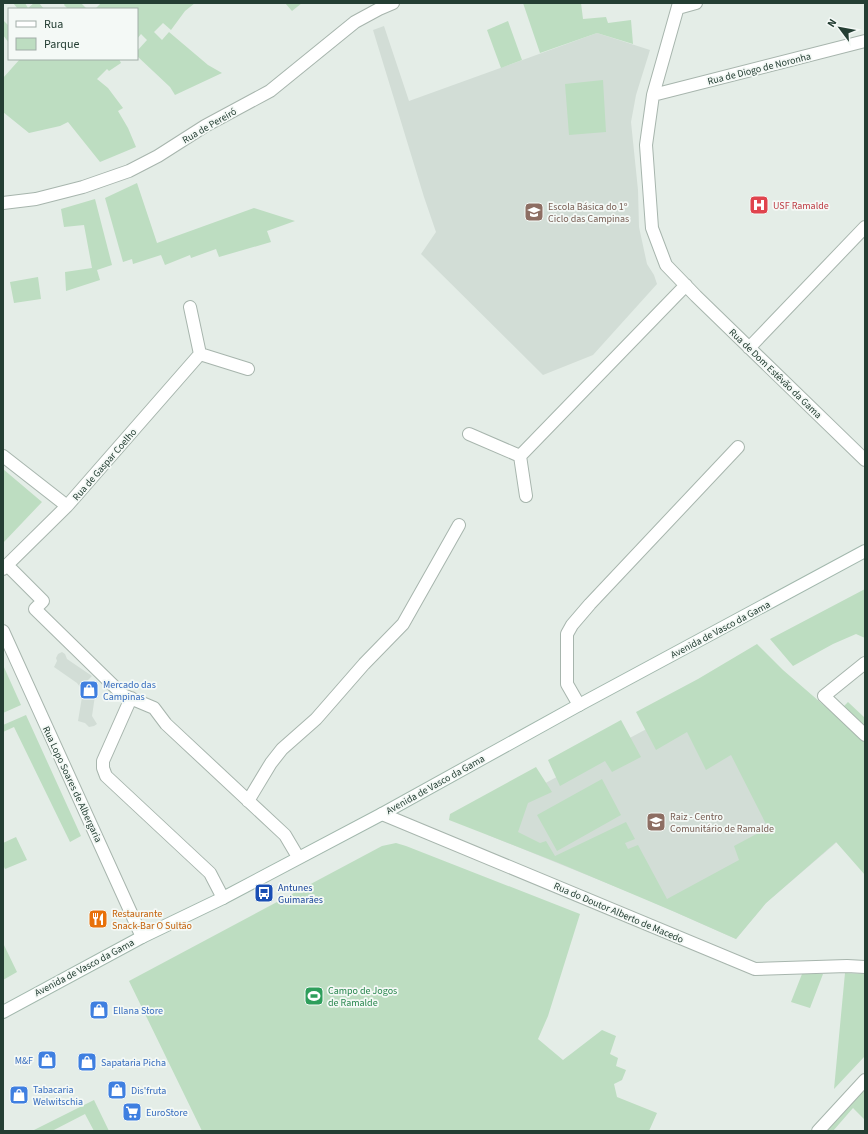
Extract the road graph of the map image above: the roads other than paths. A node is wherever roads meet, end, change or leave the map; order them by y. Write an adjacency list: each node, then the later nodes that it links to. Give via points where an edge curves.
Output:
1 (393, 3): 6 (street, Rua de Pereiró, via 355,22 270,91 129,171 83,187 36,199)
2 (696, 3): 3 (street)
3 (678, 5): 5 (street, Rua de Dom Estêvão da Gama)
4 (865, 41): 5 (street, Rua de Diogo de Noronha)
5 (653, 96): 8 (street, Rua de Dom Estêvão da Gama, via 646,145 652,228 666,265)
6 (3, 203)
7 (865, 227): 10 (street)
8 (686, 285): 10 (street, Rua de Dom Estêvão da Gama); 16 (street)
9 (190, 307): 11 (street)
10 (749, 348): 17 (street, Rua de Dom Estêvão da Gama)
11 (200, 354): 12 (street); 19 (street, Rua de Gaspar Coelho)
12 (248, 369)
13 (468, 434): 16 (street)
14 (738, 447): 26 (street, via 590,604 567,634 567,684)
15 (3, 456): 19 (street)
16 (520, 456): 18 (street)
17 (865, 460)
18 (526, 496)
19 (67, 506): 22 (street, Rua de Gaspar Coelho)
20 (459, 525): 28 (street, via 403,624 316,719 282,749)
21 (865, 551): 26 (street, Avenida de Vasco da Gama)
22 (5, 567): 25 (street, via 43,600 35,609 123,695)
23 (3, 631): 32 (street, Rua Lopo Soares de Albergaria)
24 (865, 663): 27 (street, via 824,696)
25 (131, 698): 28 (street, via 154,708 166,724); 31 (street, via 103,761 106,776 210,874)
26 (580, 704): 29 (street, Avenida de Vasco da Gama)
27 (865, 735)
28 (248, 801): 30 (street, via 286,835)
29 (382, 814): 30 (street, Avenida de Vasco da Gama); 33 (street, Rua do Doutor Alberto de Macedo, via 755,969)
30 (298, 857): 31 (street, Avenida de Vasco da Gama)
31 (222, 898): 32 (street, Avenida de Vasco da Gama)
32 (142, 936): 34 (street, Avenida de Vasco da Gama)
33 (865, 967)
34 (3, 1012)
35 (865, 1080): 36 (street)
36 (818, 1131)

